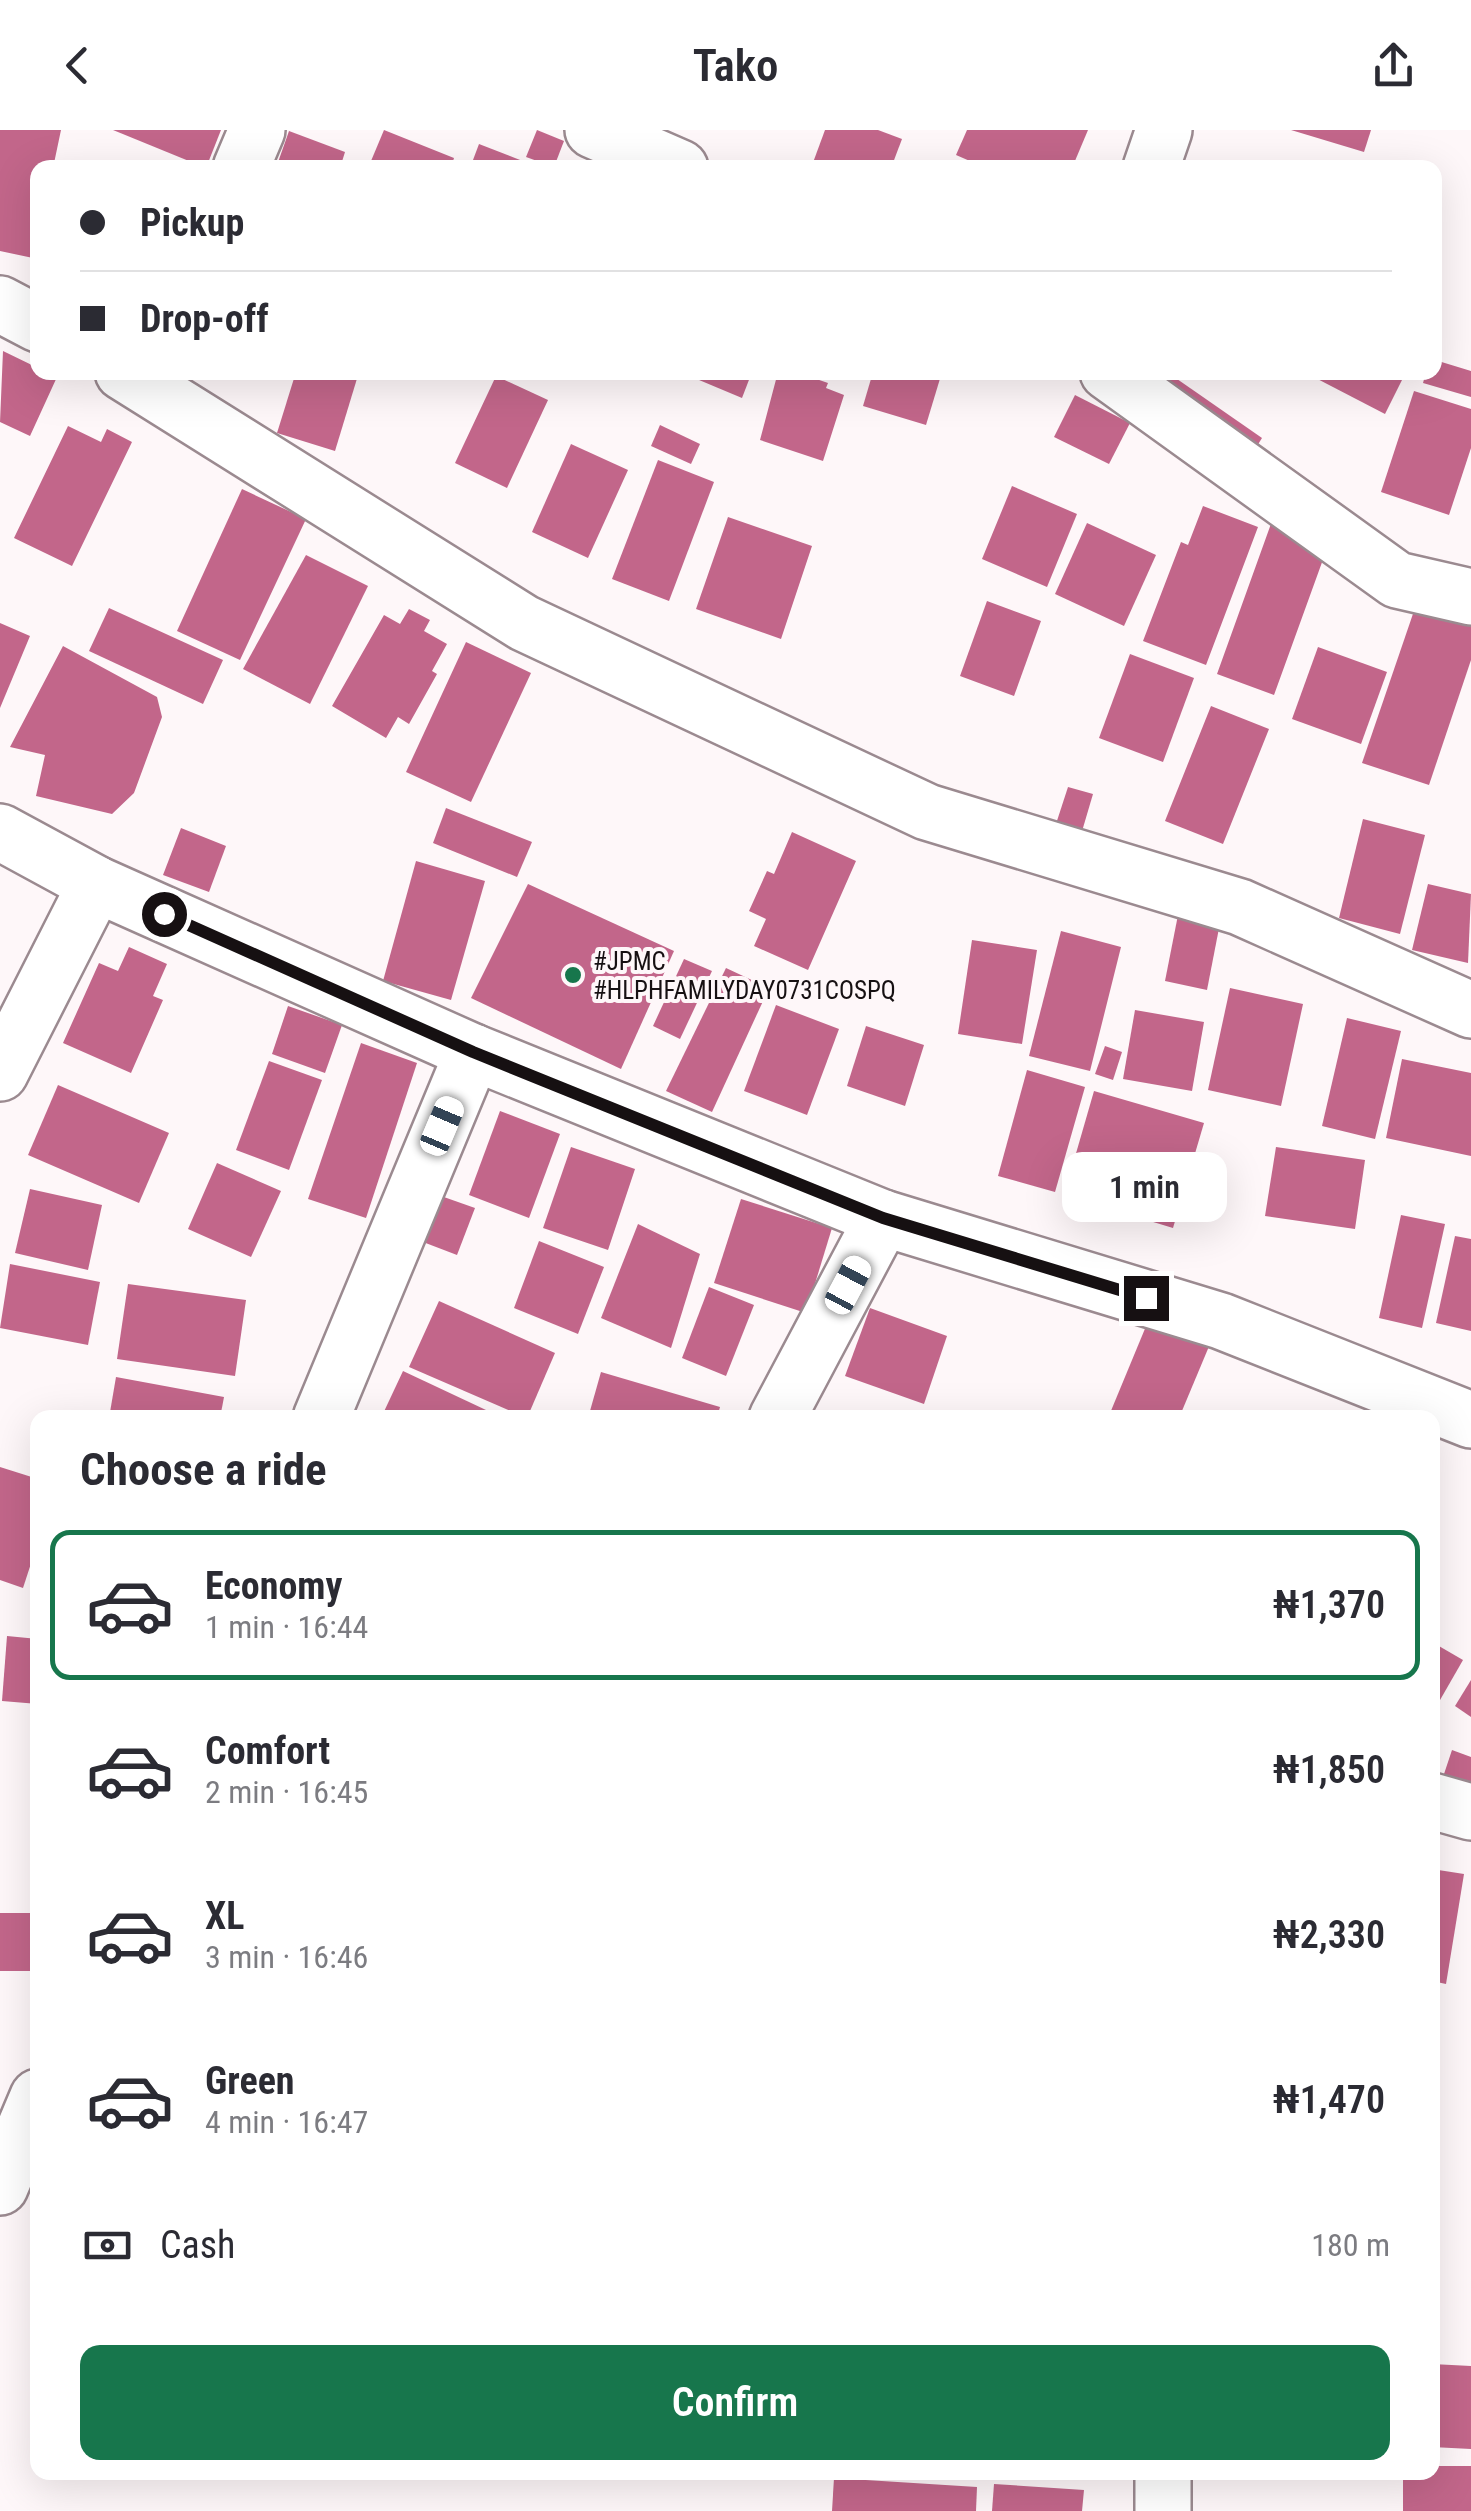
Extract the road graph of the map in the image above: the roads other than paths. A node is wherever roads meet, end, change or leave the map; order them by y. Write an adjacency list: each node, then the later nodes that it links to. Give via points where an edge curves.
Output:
1 (258, 130): 5 (street)
2 (593, 130): 6 (street)
3 (696, 130): 7 (street)
4 (1164, 130): 8 (street)
5 (245, 160)
6 (664, 160)
7 (683, 160)
8 (1154, 160)
9 (0, 304): 10 (street)
10 (30, 320)
11 (134, 380): 14 (street)
12 (180, 380): 14 (street)
13 (1119, 380): 15 (street, via 1398,580)
14 (212, 431): 18 (street, via 524,623 927,812 1240,907)
15 (1471, 597)
16 (0, 832): 17 (street)
17 (96, 884): 19 (street); 20 (street)
18 (1471, 1010)
19 (473, 1052): 21 (street); 22 (street)
20 (0, 1073)
21 (883, 1218): 23 (street); 24 (street, via 1221,1321)
22 (324, 1410)
23 (780, 1410)
24 (1471, 1420)
25 (1440, 1804): 26 (street)
26 (1471, 1812)
27 (30, 2116): 28 (street)
28 (0, 2187)
29 (1163, 2480): 30 (street)
30 (1163, 2511)

